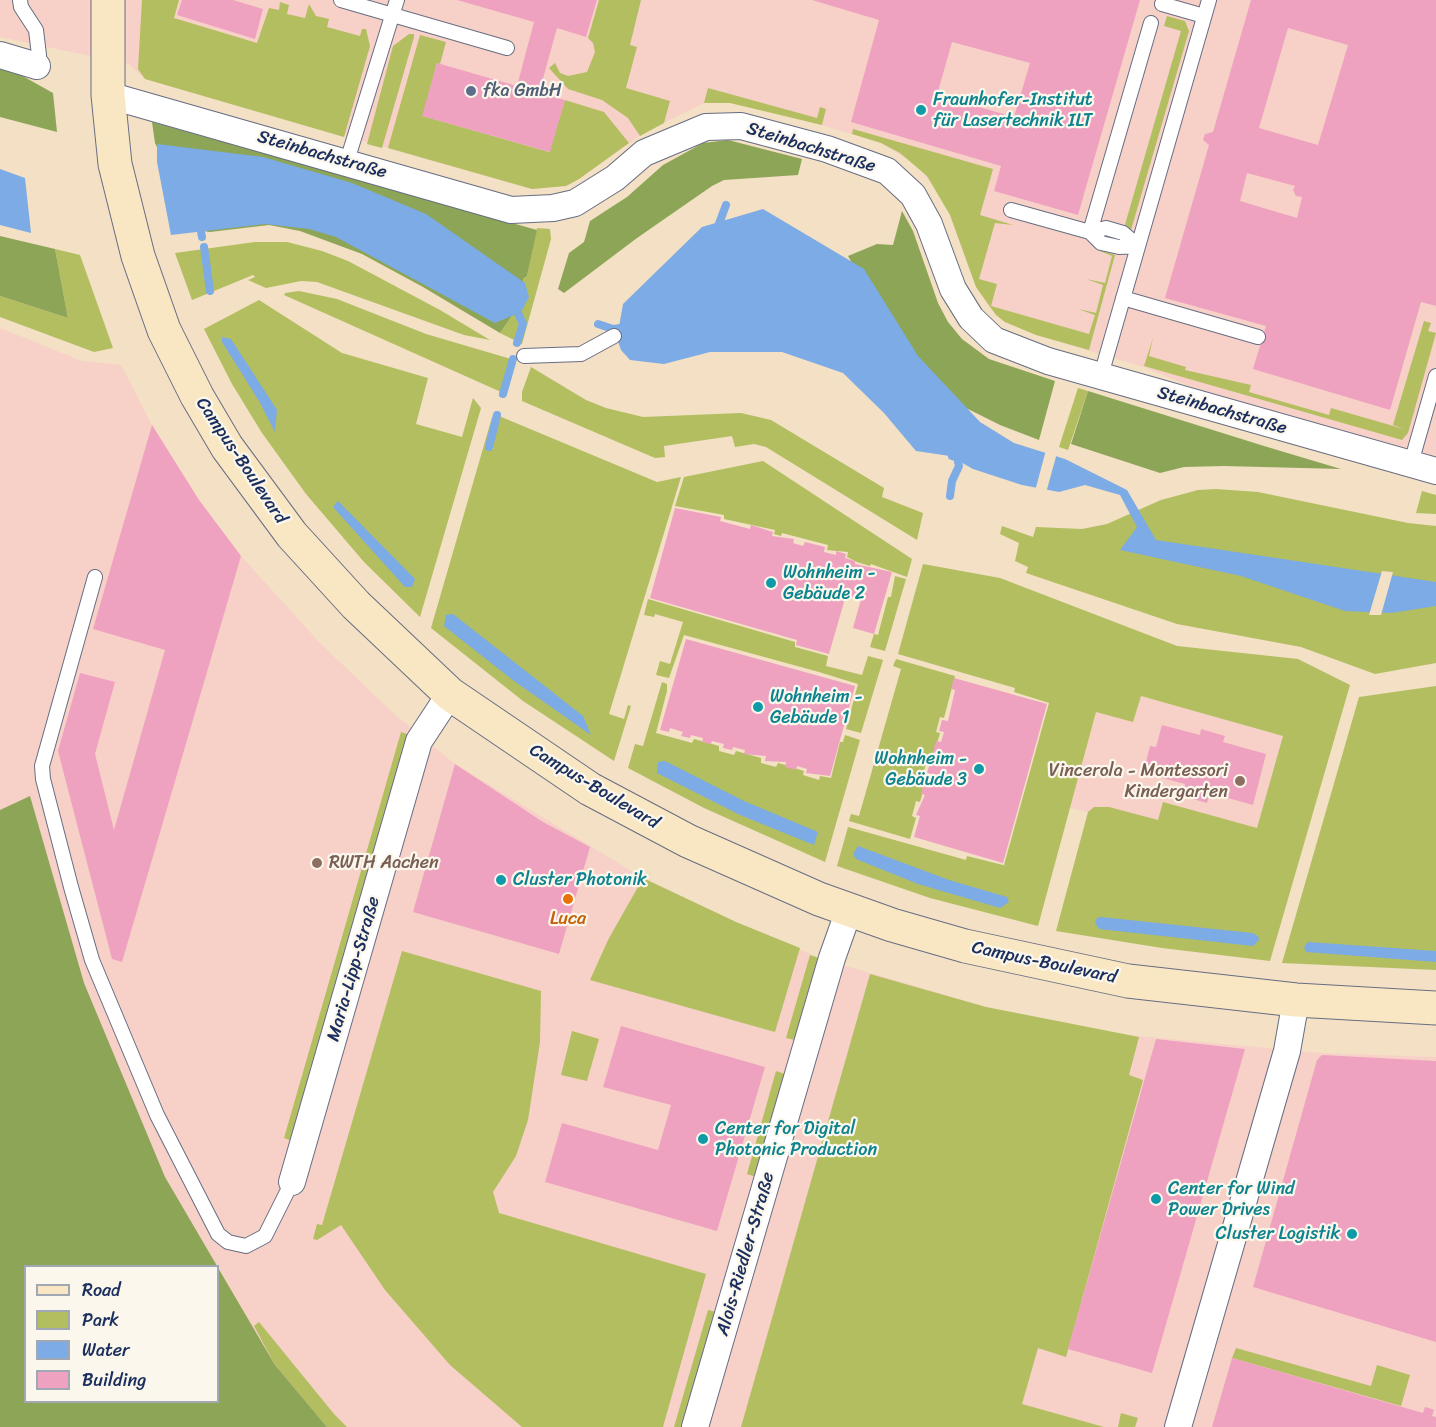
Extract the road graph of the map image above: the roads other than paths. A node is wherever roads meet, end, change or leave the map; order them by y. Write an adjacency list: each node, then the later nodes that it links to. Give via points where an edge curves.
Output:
1 (20, 0): 12 (lane, via 36,30)
2 (108, 0): 13 (street, Campus-Boulevard)
3 (340, 0): 7 (lane)
4 (397, 0): 7 (lane)
5 (1209, 0): 8 (lane)
6 (1162, 4): 8 (lane)
7 (393, 15): 10 (lane); 14 (lane)
8 (1204, 16): 17 (lane)
9 (1151, 23): 16 (lane)
10 (507, 48)
11 (0, 55): 12 (street)
12 (37, 66)
13 (108, 95): 14 (street, Steinbachstraße); 27 (street, Campus-Boulevard, via 115,164 138,256 164,330 197,396 227,447 292,535 356,605)
14 (347, 161): 22 (street, Steinbachstraße, via 512,210 575,203 644,153 706,127 741,126 797,141 887,171 913,195 929,224 953,289 971,318 994,340 1039,358)
15 (1011, 210): 16 (lane)
16 (1090, 232): 17 (lane, via 1106,228 1123,233)
17 (1138, 246): 18 (lane)
18 (1123, 298): 20 (lane); 22 (lane)
19 (614, 336): 21 (lane, via 580,354)
20 (1258, 337)
21 (524, 356)
22 (1101, 375): 24 (street, Steinbachstraße)
23 (1436, 376): 24 (lane)
24 (1411, 463): 25 (street, Steinbachstraße)
25 (1436, 471)
26 (95, 577): 31 (lane, via 42,766 70,887 92,960 157,1115 218,1234 228,1242 246,1246 265,1236)
27 (450, 694): 28 (street, Campus-Boulevard, via 600,795 716,854); 31 (street, Maria-Lipp-Straße, via 419,741)
28 (849, 910): 29 (street, Campus-Boulevard, via 965,946 1083,973); 32 (street, Alois-Riedler-Straße)
29 (1296, 1000): 30 (street, Campus-Boulevard); 33 (street, via 1287,1051)
30 (1436, 1008)
31 (292, 1182)
32 (695, 1427)
33 (1178, 1427)

